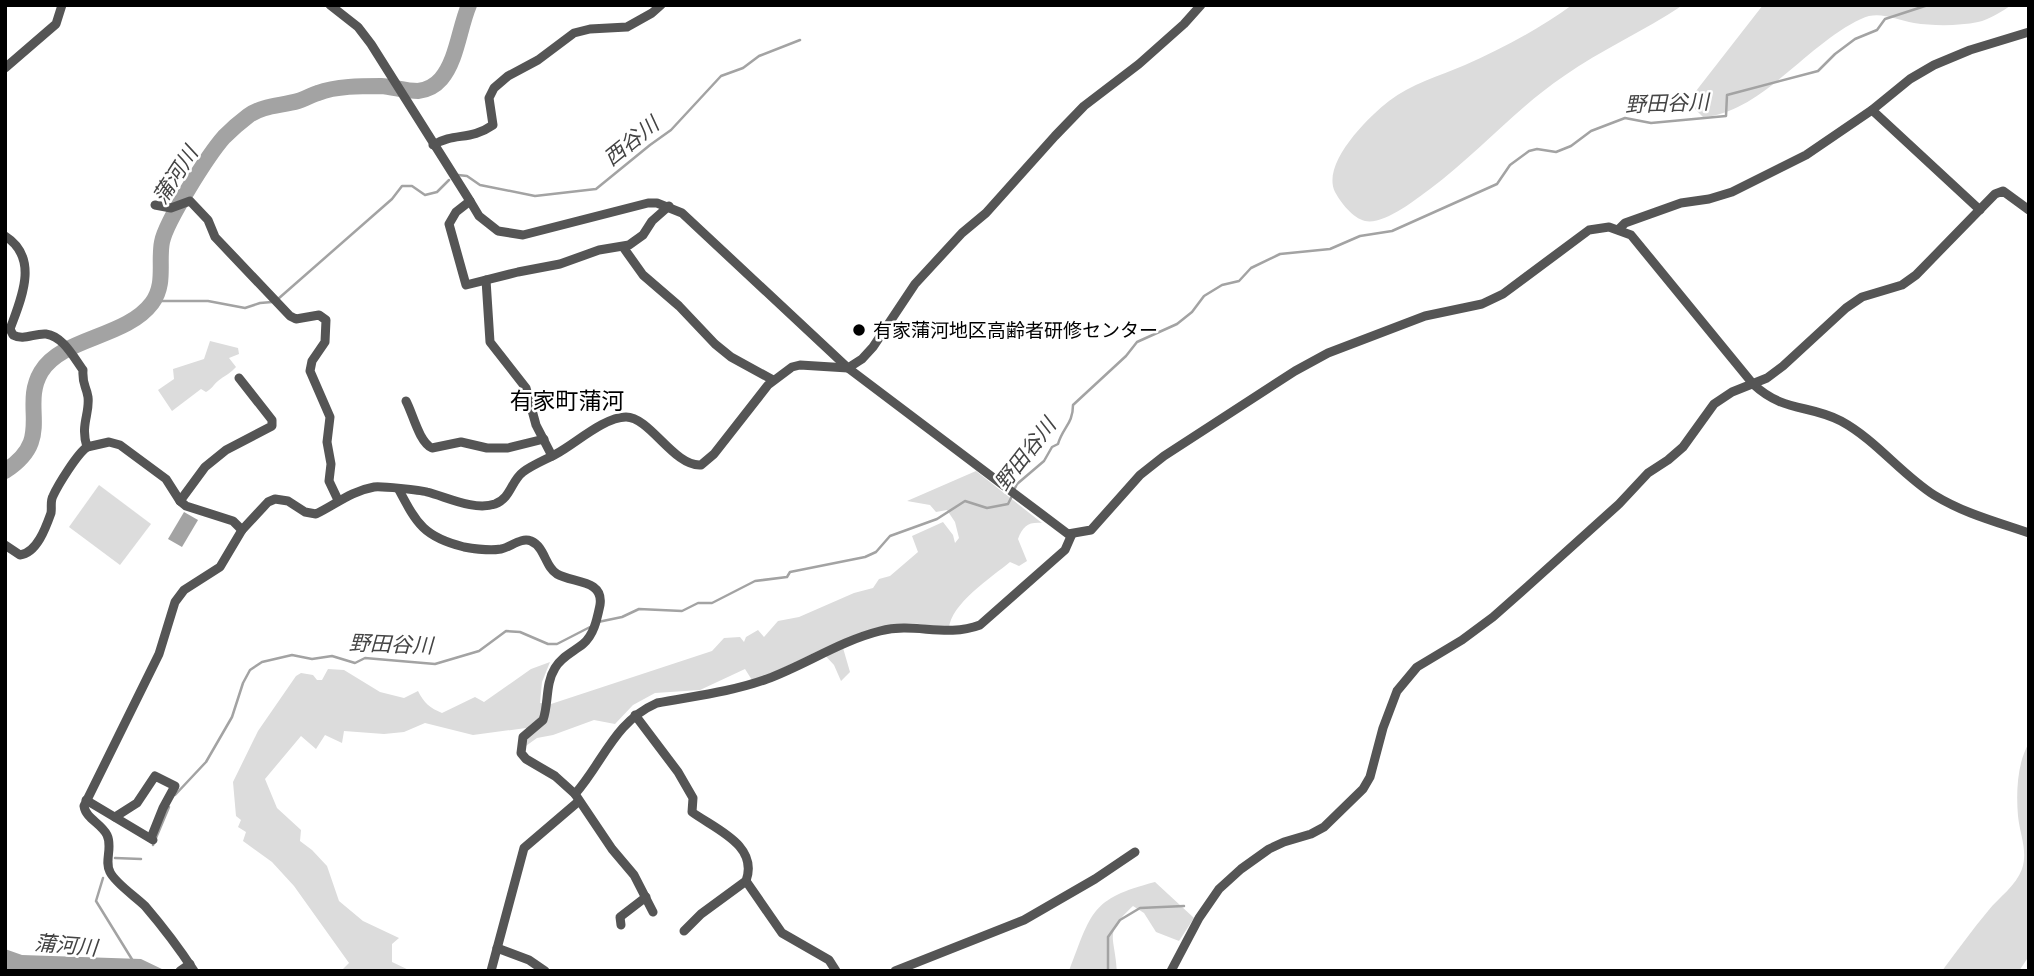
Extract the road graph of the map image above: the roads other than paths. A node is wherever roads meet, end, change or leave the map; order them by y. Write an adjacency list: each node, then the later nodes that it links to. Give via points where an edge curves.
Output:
1 (62, 5): 6 (street, via 56,24)
2 (330, 5): 8 (street, via 358,27)
3 (661, 5): 8 (street, via 627,27 574,33 494,88 489,98 493,125 481,134 446,137)
4 (1201, 5): 18 (street, via 1139,64 1084,106 915,284 873,347)
5 (2029, 32): 7 (street, via 1934,65)
6 (5, 68)
7 (1872, 110): 12 (street); 14 (street, via 1806,155 1732,192 1681,202)
8 (433, 145): 9 (street)
9 (470, 201): 11 (street, via 498,231 523,235 648,203); 17 (street, via 451,218 450,233 466,285)
10 (155, 205): 27 (street, via 171,208 190,201 208,220 215,237 290,316 319,315 326,320 326,342 310,370 330,417 329,481)
11 (669, 206): 16 (street, via 637,240); 18 (street, via 696,224)
12 (1980, 209): 13 (street, via 2000,191); 21 (street, via 1916,275 1902,285 1862,297 1783,366)
13 (2029, 210)
14 (1619, 229): 21 (street, via 1641,245); 31 (street, via 1598,226 1589,230 1521,283 1482,304 1425,316 1328,352 1164,456 1140,475 1096,527)
15 (5, 236): 24 (street, via 23,256 26,271 10,329 19,338 47,334 63,344 83,370 82,384 88,395 83,426)
16 (623, 247): 17 (street); 20 (street, via 643,275 715,344)
17 (486, 280): 23 (street, via 490,342 526,388)
18 (848, 368): 20 (street, via 800,365); 31 (street, via 1058,528)
19 (239, 378): 28 (street, via 272,426 226,450 205,467)
20 (773, 380): 25 (street, via 701,465 687,463 638,421 624,417 598,427)
21 (1753, 384): 30 (street, via 1779,403 1841,421 1934,495); 50 (street, via 1714,404 1683,447 1648,473 1493,617 1406,678 1397,691 1363,789 1324,827 1269,849 1219,889)
22 (406, 401): 23 (street, via 420,438 432,448 461,442 508,448)
23 (544, 439): 25 (street)
24 (86, 447): 28 (street, via 109,442 120,445 166,479); 32 (street, via 52,497 37,544 20,555)
25 (552, 456): 26 (street, via 522,472 504,499 486,506 425,491)
26 (399, 490): 27 (street, via 376,486); 34 (street, via 431,536 490,550 534,542 558,575 593,586 600,603 594,629 584,643 556,664 543,720 523,737 520,748 526,760 555,776)
27 (338, 499): 29 (street, via 311,514 275,499 262,506)
28 (180, 501): 29 (street, via 233,521)
29 (242, 530): 35 (street, via 220,567 184,590 175,602 159,654)
30 (2029, 533)
31 (1073, 534): 33 (street, via 1065,550 980,625 965,631 880,631 768,679 657,704)
32 (5, 545)
33 (635, 715): 34 (street, via 621,728); 38 (street, via 678,772 693,798 692,811 732,838 744,852 750,867)
34 (577, 797): 39 (street); 43 (street, via 524,848)
35 (86, 800): 36 (street); 44 (street, via 85,811 110,843 112,876 143,905)
36 (115, 817): 36 (street, via 137,803 155,776 175,786 154,840)
37 (1135, 852): 49 (street, via 1024,920)
38 (747, 881): 42 (street); 48 (street, via 782,933 829,960)
39 (646, 897): 40 (street); 41 (street, via 623,912)
40 (653, 912)
41 (621, 925)
42 (684, 931)
43 (497, 948): 46 (street); 47 (street)
44 (192, 967): 45 (street)
45 (180, 971)
46 (491, 971)
47 (545, 971)
48 (836, 971)
49 (895, 971)
50 (1171, 971)

